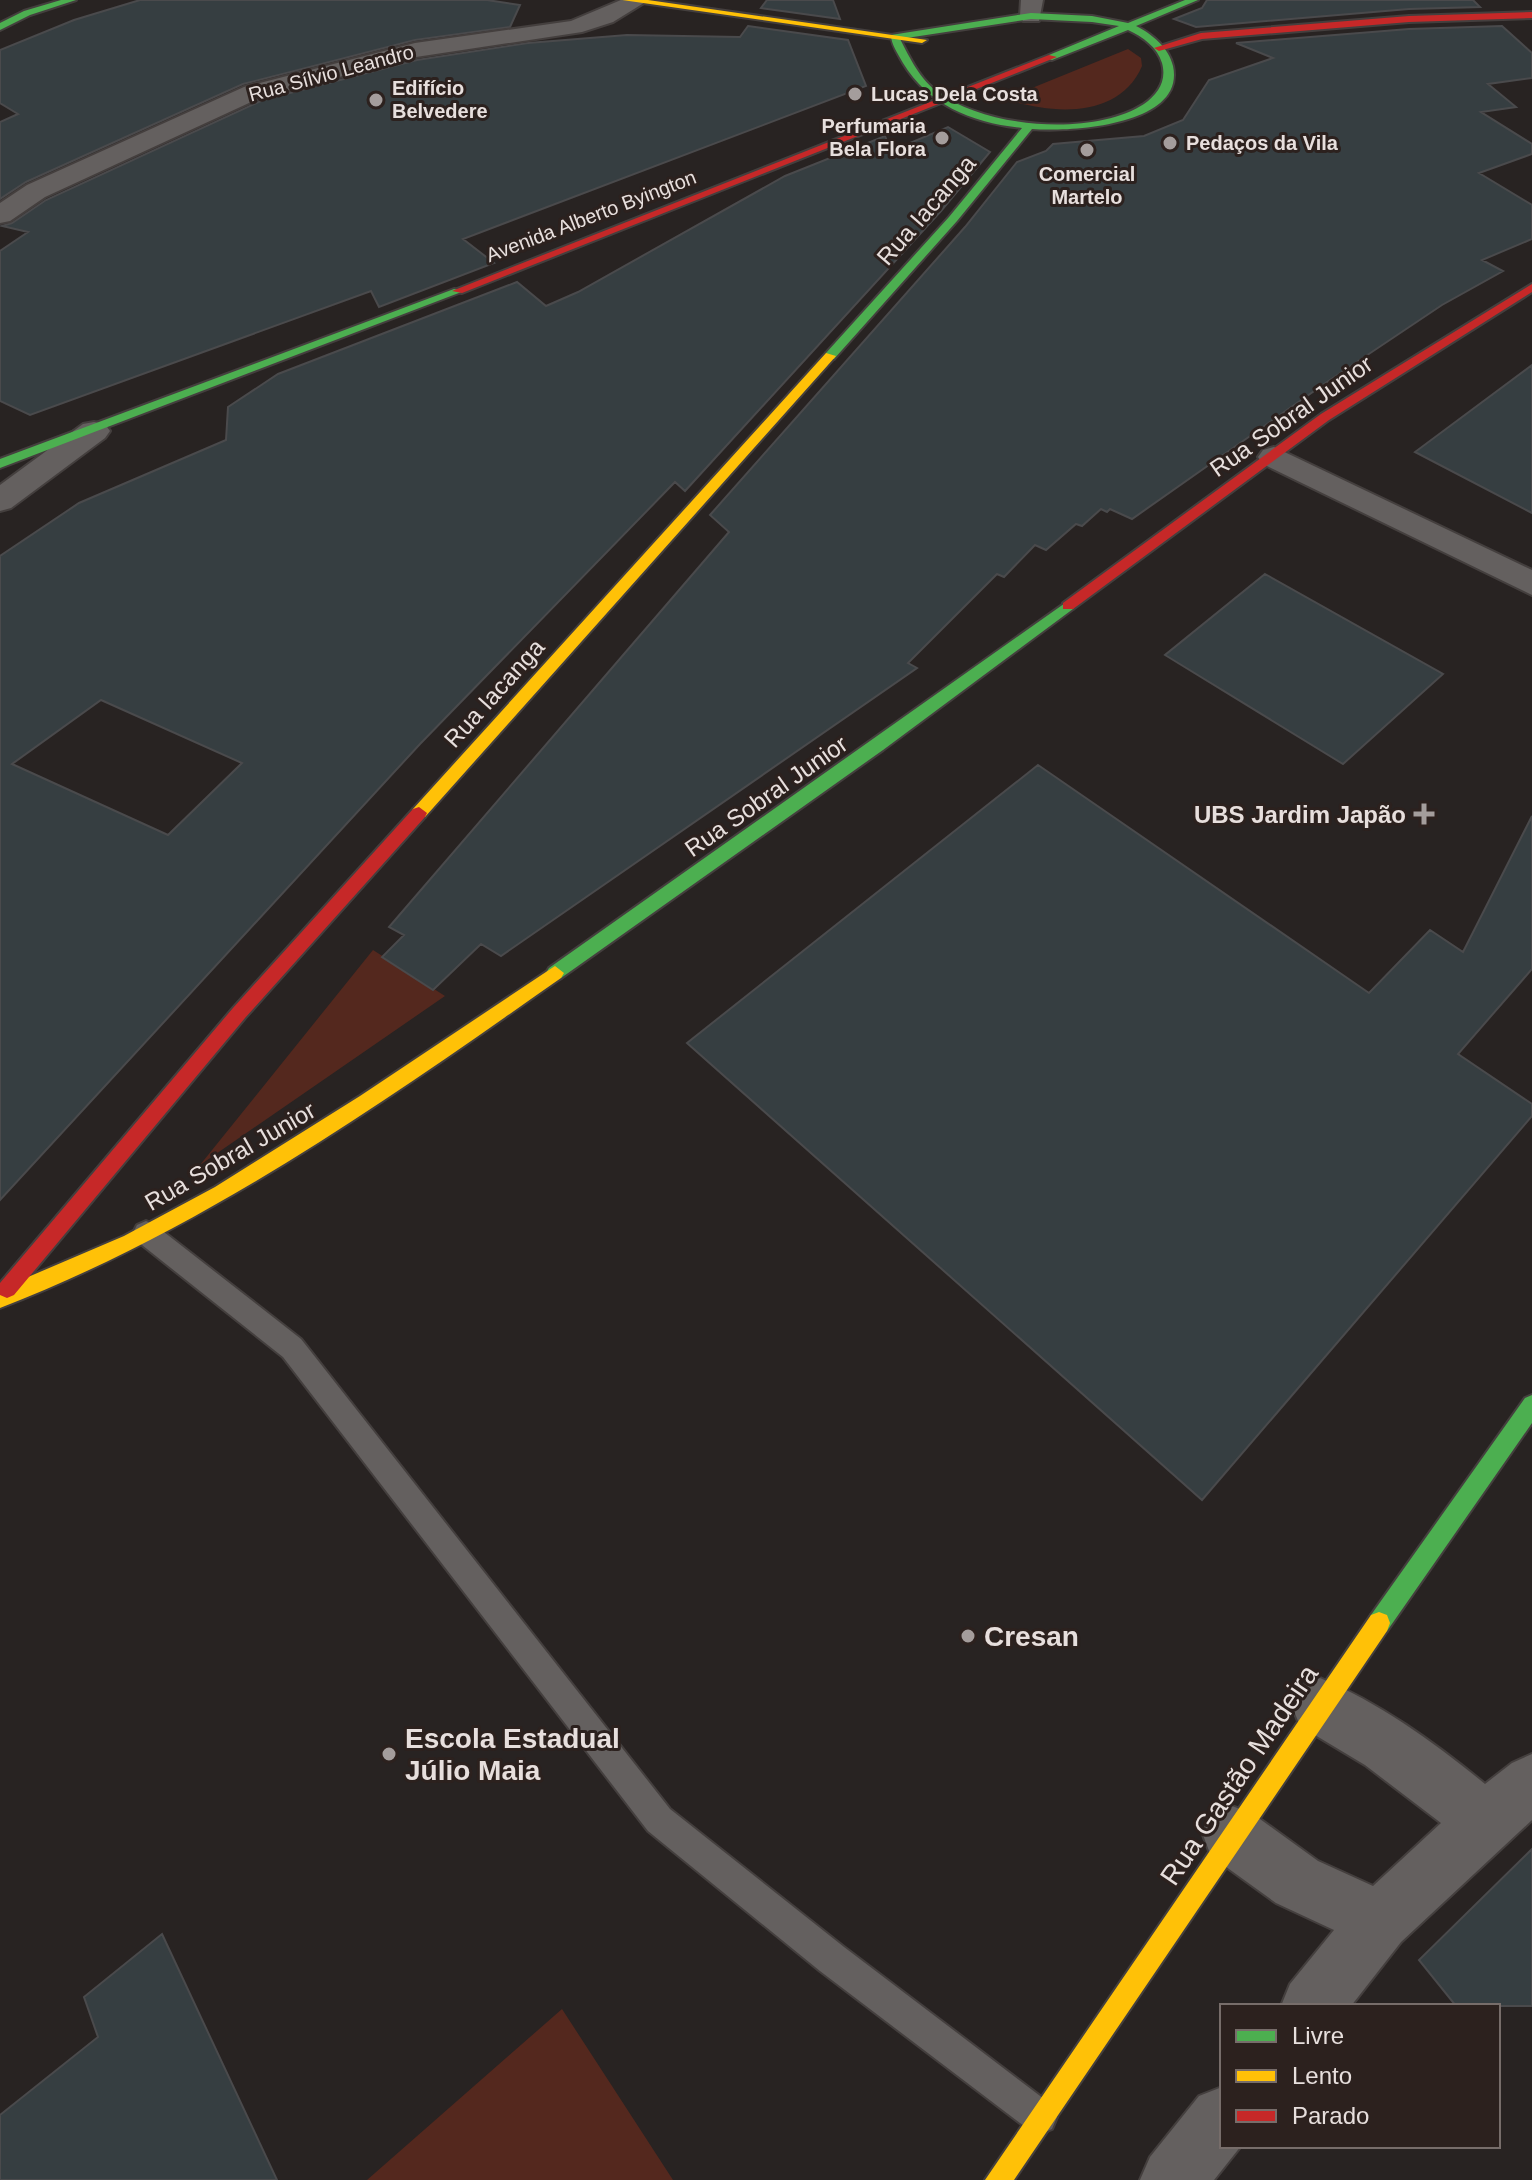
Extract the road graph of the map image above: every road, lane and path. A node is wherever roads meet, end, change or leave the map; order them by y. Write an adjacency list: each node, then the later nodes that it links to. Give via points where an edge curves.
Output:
1 (48, 0): 7 (street)
2 (71, 0): 7 (street)
3 (1193, 0): 6 (street, Avenida Alberto Byington)
4 (631, 1): 12 (street); 19 (street, Rua Sílvio Leandro, via 574,27 415,50 253,92 36,191)
5 (1031, 8): 9 (street); 12 (street)
6 (1172, 8): 9 (street, Avenida Alberto Byington); 11 (street, via 1174,20)
7 (27, 13): 10 (street)
8 (1532, 15): 11 (street)
9 (1127, 26): 15 (street); 16 (street, Avenida Alberto Byington)
10 (0, 27)
11 (1201, 36): 15 (street)
12 (894, 37): 13 (street); 17 (street, via 918,79)
13 (970, 43)
14 (1022, 47): 16 (street)
15 (1159, 48): 18 (street, via 1169,60 1169,82 1143,109 1078,125)
16 (1064, 51): 17 (street, Avenida Alberto Byington)
17 (940, 100): 18 (street, via 972,114); 21 (street, Avenida Alberto Byington, via 693,201)
18 (1030, 125): 27 (street, Rua Iacanga, via 953,219 239,1013)
19 (0, 215)
20 (1532, 287): 22 (street, Rua Sobral Junior, via 1325,417)
21 (94, 431): 23 (street, Avenida Alberto Byington); 24 (street)
22 (1274, 457): 25 (street); 26 (street, Rua Sobral Junior, via 878,746 412,1073 291,1152)
23 (0, 464)
24 (0, 501)
25 (1532, 584)
26 (146, 1233): 27 (street, Rua Sobral Junior); 35 (lane, via 292,1348 659,1820)
27 (0, 1298)
28 (1532, 1405): 29 (street, Rua Gastão Madeira)
29 (1320, 1706): 31 (street, via 1414,1763); 32 (street, Rua Gastão Madeira)
30 (1532, 1783): 31 (street)
31 (1484, 1822): 33 (street)
32 (1232, 1835): 33 (street, via 1297,1882); 35 (street, Rua Gastão Madeira)
33 (1380, 1921): 34 (street)
34 (1314, 2004)
35 (1040, 2117): 37 (street, Rua Gastão Madeira)
36 (1220, 2121): 38 (street)
37 (998, 2180)
38 (1173, 2180)

